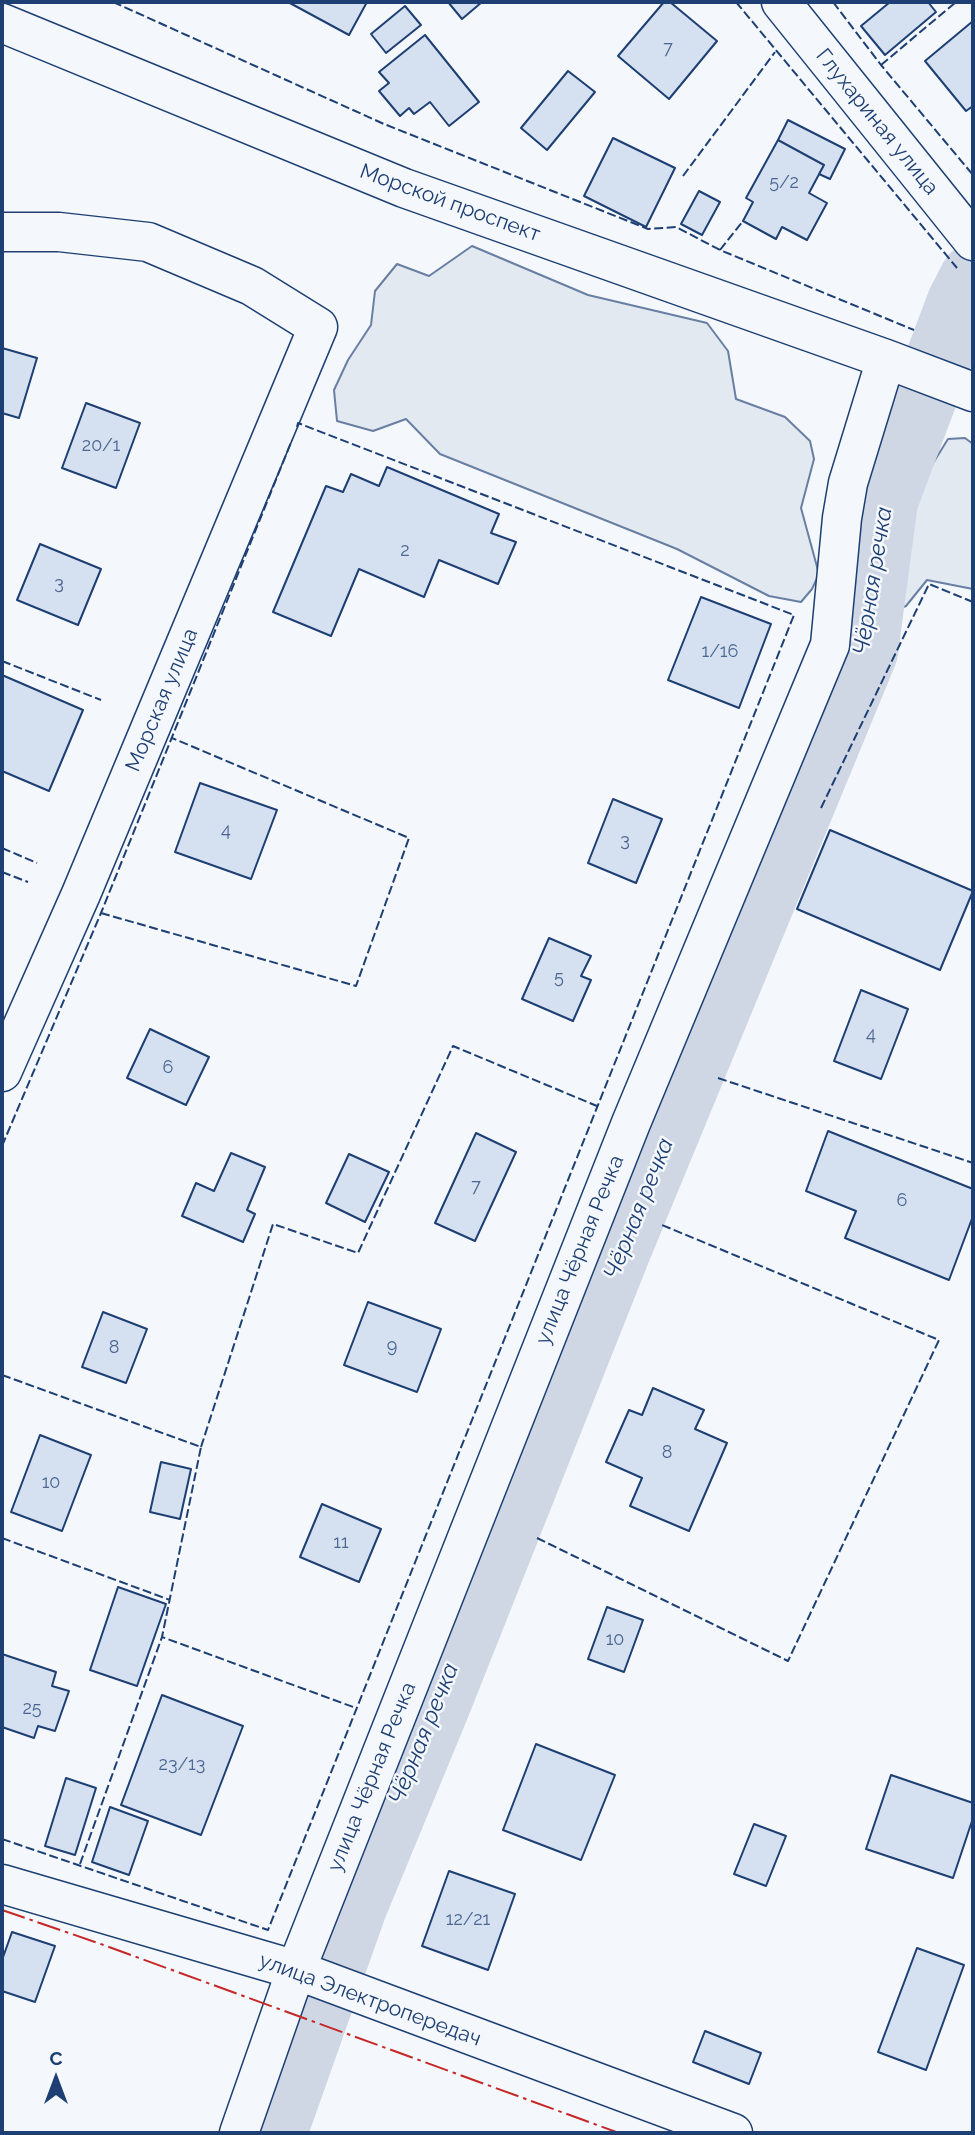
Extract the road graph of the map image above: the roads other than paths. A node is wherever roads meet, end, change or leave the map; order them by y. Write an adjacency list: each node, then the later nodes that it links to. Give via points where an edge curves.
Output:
1 (781, 2): 4 (street, Глухариная улица)
2 (2, 23): 5 (street, Морской проспект, via 404,188)
3 (2, 232): 7 (street, Морская улица, via 58,232 148,242 252,286 318,327)
4 (970, 238)
5 (896, 362): 6 (street, Морской проспект); 9 (street, улица Чёрная Речка, via 848,483 831,646 631,1123)
6 (968, 390)
7 (2, 1072)
8 (2, 1884): 9 (street, улица Электропередач)
9 (296, 1970): 10 (street, улица Чёрная Речка); 11 (street, улица Электропередач)
10 (239, 2133)
11 (733, 2133)

